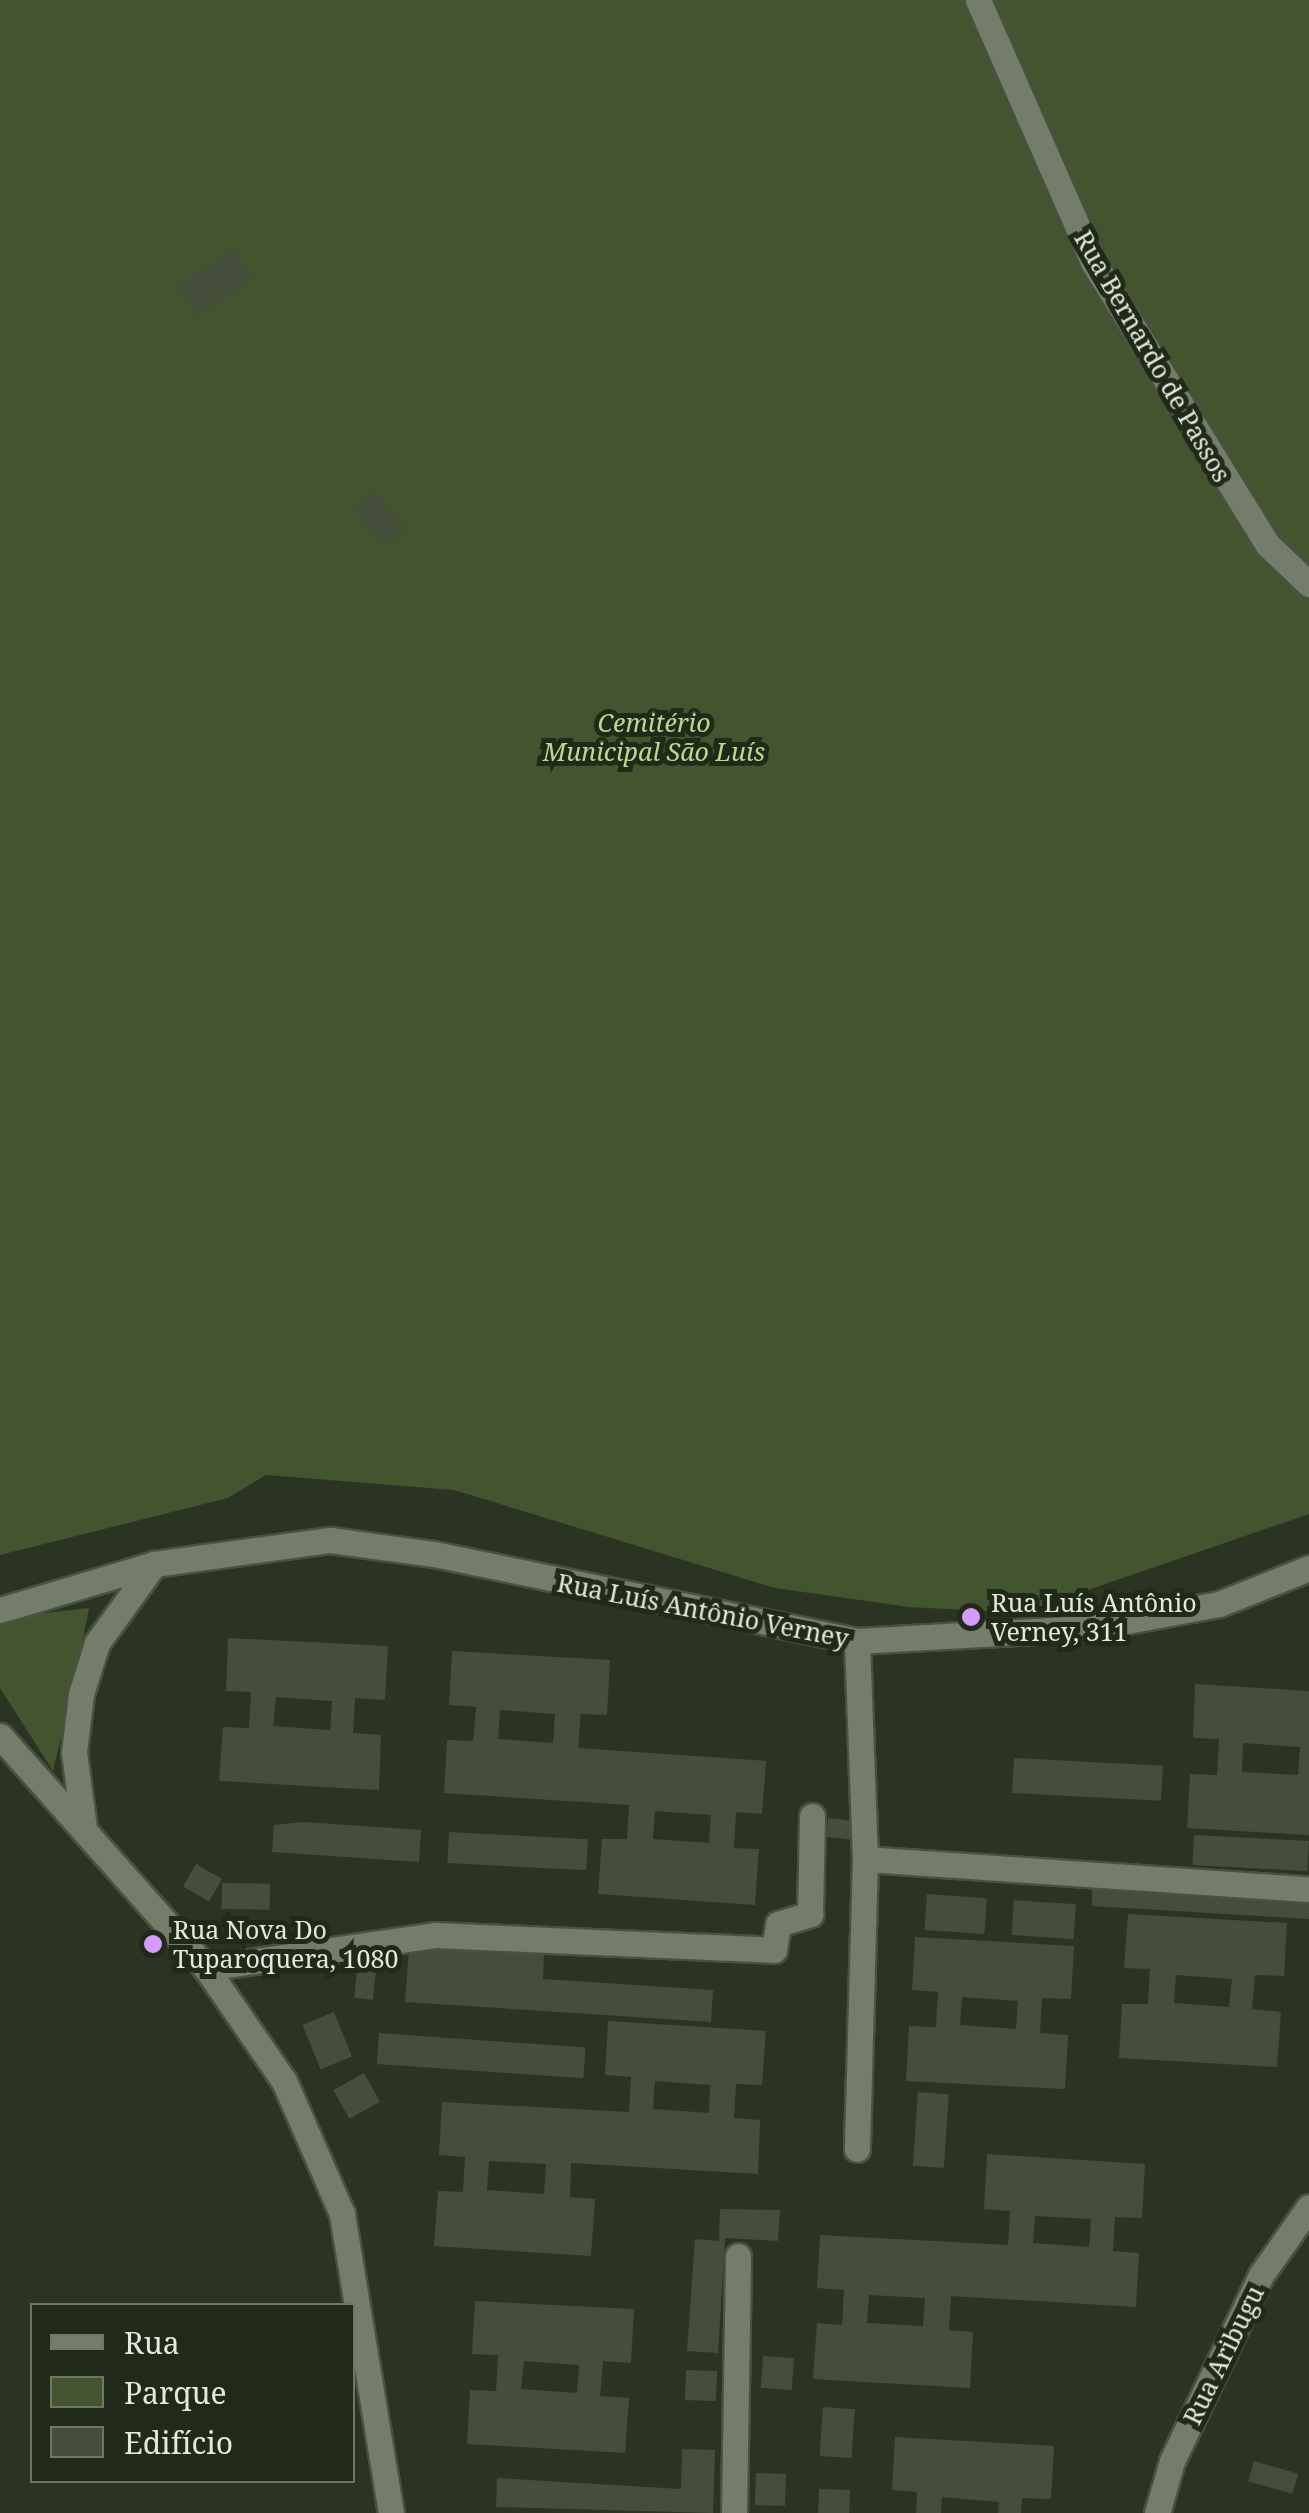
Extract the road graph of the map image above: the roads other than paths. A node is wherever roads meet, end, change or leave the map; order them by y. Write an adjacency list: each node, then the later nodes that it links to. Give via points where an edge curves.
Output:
1 (978, 0): 2 (street, Rua Bernardo de Passos, via 1093,262 1258,529)
2 (1309, 584)
3 (154, 1564): 5 (street, Rua Luís Antônio Verney); 6 (street, Rua Luís Antônio Verney, via 330,1540 434,1554); 9 (street, via 97,1642 81,1694 74,1752)
4 (1309, 1568): 6 (street, Rua Luís Antônio Verney, via 1219,1604 1089,1628)
5 (0, 1610)
6 (858, 1641): 10 (street)
7 (0, 1736): 9 (street)
8 (812, 1816): 12 (street, via 810,1914 778,1924 774,1950 434,1935)
9 (84, 1828): 12 (street)
10 (865, 1859): 11 (street); 13 (street)
11 (1309, 1888)
12 (206, 1968): 16 (street, via 284,2082 342,2214)
13 (858, 2149)
14 (1309, 2207): 19 (street, Rua Aribugu, via 1262,2275 1172,2461)
15 (738, 2256): 18 (street)
16 (391, 2513): 17 (street)
17 (404, 2513)
18 (734, 2513)
19 (1157, 2513)

